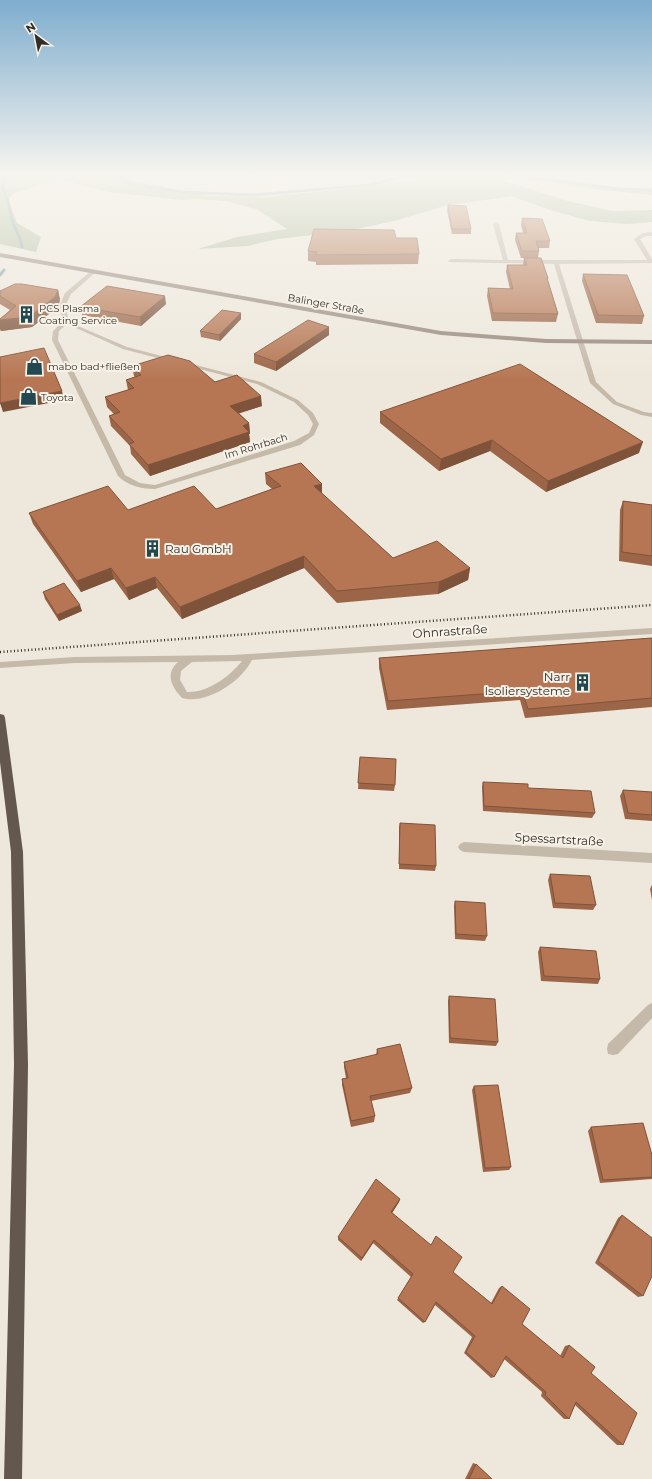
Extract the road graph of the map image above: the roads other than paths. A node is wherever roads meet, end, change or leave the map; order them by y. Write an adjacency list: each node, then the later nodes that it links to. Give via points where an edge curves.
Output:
1 (501, 242): 5 (street)
2 (639, 242): 6 (street, via 651,262)
3 (0, 255): 7 (main road, Balinger Straße)
4 (451, 260): 5 (street)
5 (506, 261): 6 (street)
6 (556, 262): 10 (street)
7 (93, 272): 8 (street, via 68,293 62,307); 10 (main road, Balinger Straße, via 441,334)
8 (66, 321): 8 (street, Im Rohrbach, via 125,348 259,382 296,401 311,414 316,424 312,434 297,444 156,487 142,487 130,483 122,476 55,340 56,331)
9 (652, 342): 10 (main road, Balinger Straße)
10 (581, 343): 11 (street, via 593,383 615,403)
11 (652, 415)
12 (652, 631): 13 (street, Ohnrastraße)
13 (249, 656): 14 (street, Ohnrastraße); 14 (street, via 240,670 217,687 198,695 184,695 179,690 175,678 176,671 180,663)
14 (192, 658): 15 (street, Ohnrastraße, via 75,660)
15 (0, 665)
16 (0, 718): 21 (highway, via 17,852 21,1064)
17 (464, 847): 18 (street, Spessartstraße)
18 (652, 858)
19 (652, 1009): 20 (street)
20 (612, 1049)
21 (13, 1479)

